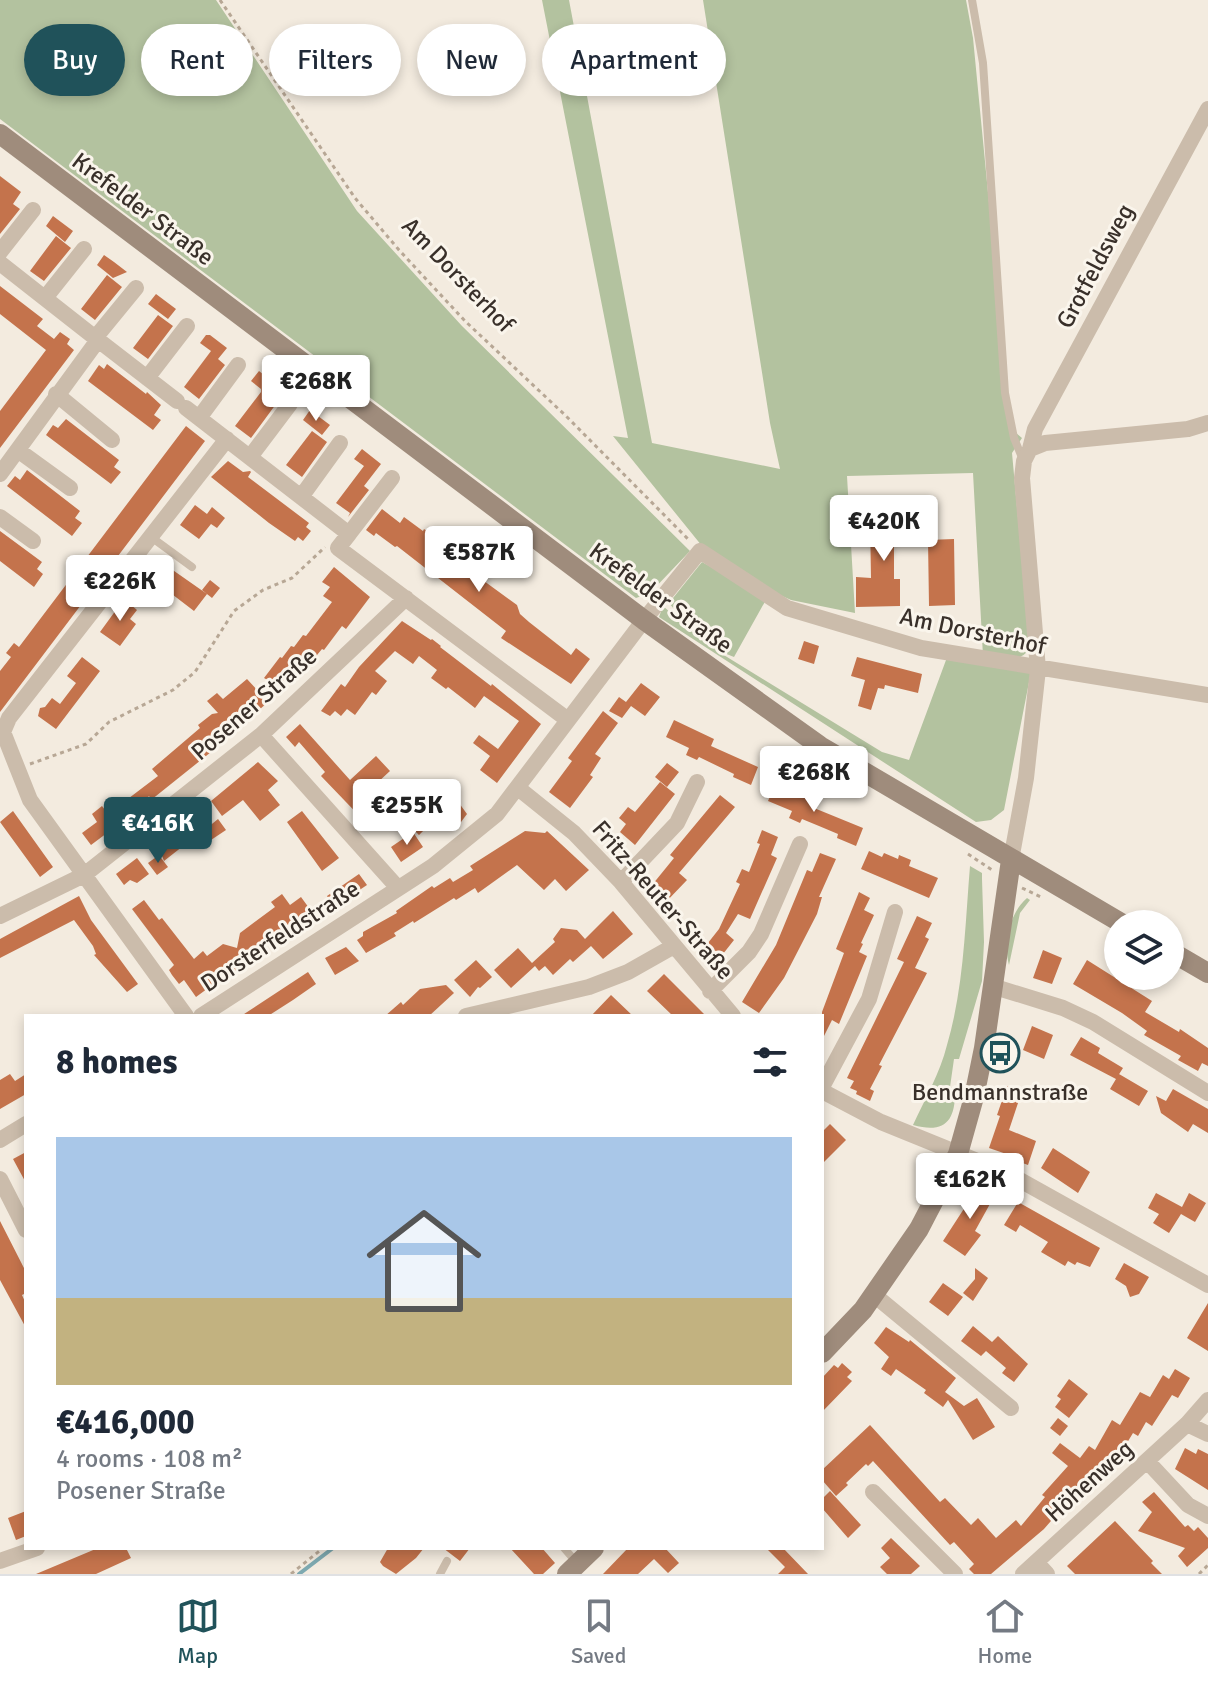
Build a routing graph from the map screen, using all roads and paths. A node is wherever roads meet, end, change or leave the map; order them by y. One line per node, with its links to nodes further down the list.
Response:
1 (220, 0): 33 (path, Am Dorsterhof)
2 (972, 0): 23 (lane)
3 (1208, 109): 23 (street, Grotfeldsweg)
4 (0, 134): 36 (main road, Krefelder Straße)
5 (33, 210): 7 (street)
6 (84, 249): 10 (street)
7 (0, 252)
8 (0, 263): 10 (street)
9 (136, 288): 12 (street)
10 (45, 298): 12 (street)
11 (187, 326): 14 (street)
12 (97, 339): 14 (street); 15 (street)
13 (238, 365): 17 (street)
14 (147, 378): 17 (street)
15 (56, 394): 20 (street); 22 (street)
16 (290, 404): 24 (street)
17 (187, 409): 19 (street)
18 (1208, 423): 23 (street)
19 (227, 439): 24 (street); 31 (street)
20 (112, 440)
21 (340, 443): 28 (street)
22 (19, 451): 25 (street); 27 (street)
23 (1027, 455): 37 (street)
24 (250, 457): 28 (street)
25 (0, 474)
26 (392, 478): 30 (street)
27 (70, 488)
28 (301, 497): 30 (street)
29 (0, 517): 32 (street)
30 (349, 534): 35 (street); 41 (path)
31 (151, 536): 34 (lane); 41 (street)
32 (33, 541)
33 (700, 551): 36 (street); 37 (street, Am Dorsterhof)
34 (192, 567)
35 (406, 598): 39 (street); 40 (street, Posener Straße)
36 (644, 620): 39 (street, Dorsterfeldstraße); 45 (main road, Krefelder Straße)
37 (1038, 669): 38 (street, Am Dorsterhof); 45 (street)
38 (1208, 695)
39 (568, 720): 43 (street, Dorsterfeldstraße)
40 (261, 735): 46 (street, Posener Straße); 48 (street)
41 (17, 767): 46 (street)
42 (697, 782): 47 (street)
43 (518, 788): 47 (street, Fritz-Reuter-Straße); 48 (street, Dorsterfeldstraße)
44 (800, 844): 56 (street)
45 (1011, 860): 51 (main road, Krefelder Straße); 55 (main road)
46 (84, 875): 49 (street, Posener Straße); 57 (street)
47 (621, 882): 52 (street, Fritz-Reuter-Straße)
48 (398, 888): 58 (street, Dorsterfeldstraße)
49 (2, 910)
50 (895, 912): 61 (street)
51 (1104, 913)
52 (674, 946): 56 (street, Fritz-Reuter-Straße); 59 (street)
53 (1184, 959): 54 (main road)
54 (1208, 973)
55 (995, 987): 63 (street); 66 (main road)
56 (710, 991): 60 (street, Fritz-Reuter-Straße)
57 (185, 1014)
58 (204, 1014)
59 (474, 1014)
60 (731, 1014)
61 (824, 1085)
62 (824, 1090): 66 (street)
63 (1208, 1093)
64 (24, 1125): 65 (street)
65 (0, 1140)
66 (958, 1154): 69 (street); 70 (main road)
67 (0, 1179): 68 (street)
68 (24, 1226)
69 (1208, 1285)
70 (873, 1294): 71 (main road); 73 (street)
71 (824, 1351)
72 (1208, 1400): 74 (street, Höhenweg)
73 (1011, 1408)
74 (1187, 1424): 75 (street); 76 (street, Höhenweg)
75 (1208, 1434)
76 (1147, 1461): 78 (street); 86 (street, Höhenweg)
77 (873, 1492): 90 (street)
78 (1208, 1516)
79 (31, 1550): 83 (street)
80 (321, 1550): 88 (path)
81 (565, 1550): 87 (lane)
82 (592, 1550): 87 (main road)
83 (0, 1561)
84 (447, 1561): 89 (lane)
85 (1208, 1565): 92 (path)
86 (1041, 1568): 91 (street, Höhenweg)
87 (572, 1569)
88 (291, 1574)
89 (440, 1574)
90 (955, 1574)
91 (1023, 1574)
92 (1199, 1574)

